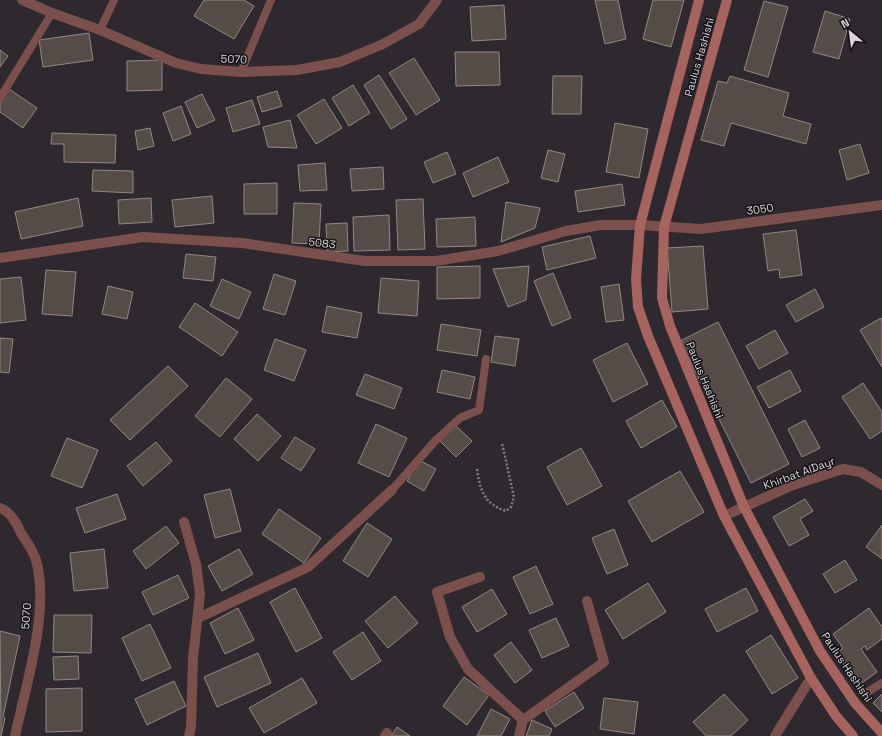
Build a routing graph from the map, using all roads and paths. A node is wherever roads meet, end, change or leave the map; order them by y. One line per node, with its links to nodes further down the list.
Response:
1 (22, 0): 7 (street, 5070)
2 (114, 0): 8 (lane)
3 (271, 0): 9 (lane)
4 (437, 0): 9 (street, 5070)
5 (698, 0): 12 (street, Paulus Hashishi)
6 (727, 0): 13 (street, Paulus Hashishi)
7 (52, 13): 8 (street, 5070); 10 (lane)
8 (100, 30): 9 (street, 5070)
9 (241, 72)
10 (0, 98)
11 (882, 205): 13 (street, 3050)
12 (640, 225): 13 (street, 3050); 14 (street, 5083); 22 (street, Paulus Hashishi)
13 (664, 227): 20 (street, Paulus Hashishi)
14 (0, 258)
15 (486, 359): 19 (lane)
16 (502, 443): 17 (path)
17 (476, 469)
18 (882, 485): 20 (street, Khirbat AlDayr)
19 (392, 490): 26 (street)
20 (744, 507): 22 (street, Khirbat AlDayr); 31 (street, Paulus Hashishi)
21 (0, 508): 32 (street, 5070)
22 (724, 516): 27 (street, Paulus Hashishi)
23 (184, 522): 26 (street)
24 (480, 577): 30 (street)
25 (587, 601): 30 (street)
26 (198, 618): 33 (street)
27 (811, 678): 35 (street); 36 (street, Paulus Hashishi)
28 (882, 683): 29 (lane)
29 (866, 693)
30 (523, 720): 34 (street)
31 (882, 733)
32 (15, 736)
33 (189, 736)
34 (519, 736)
35 (775, 736)
36 (853, 736)

